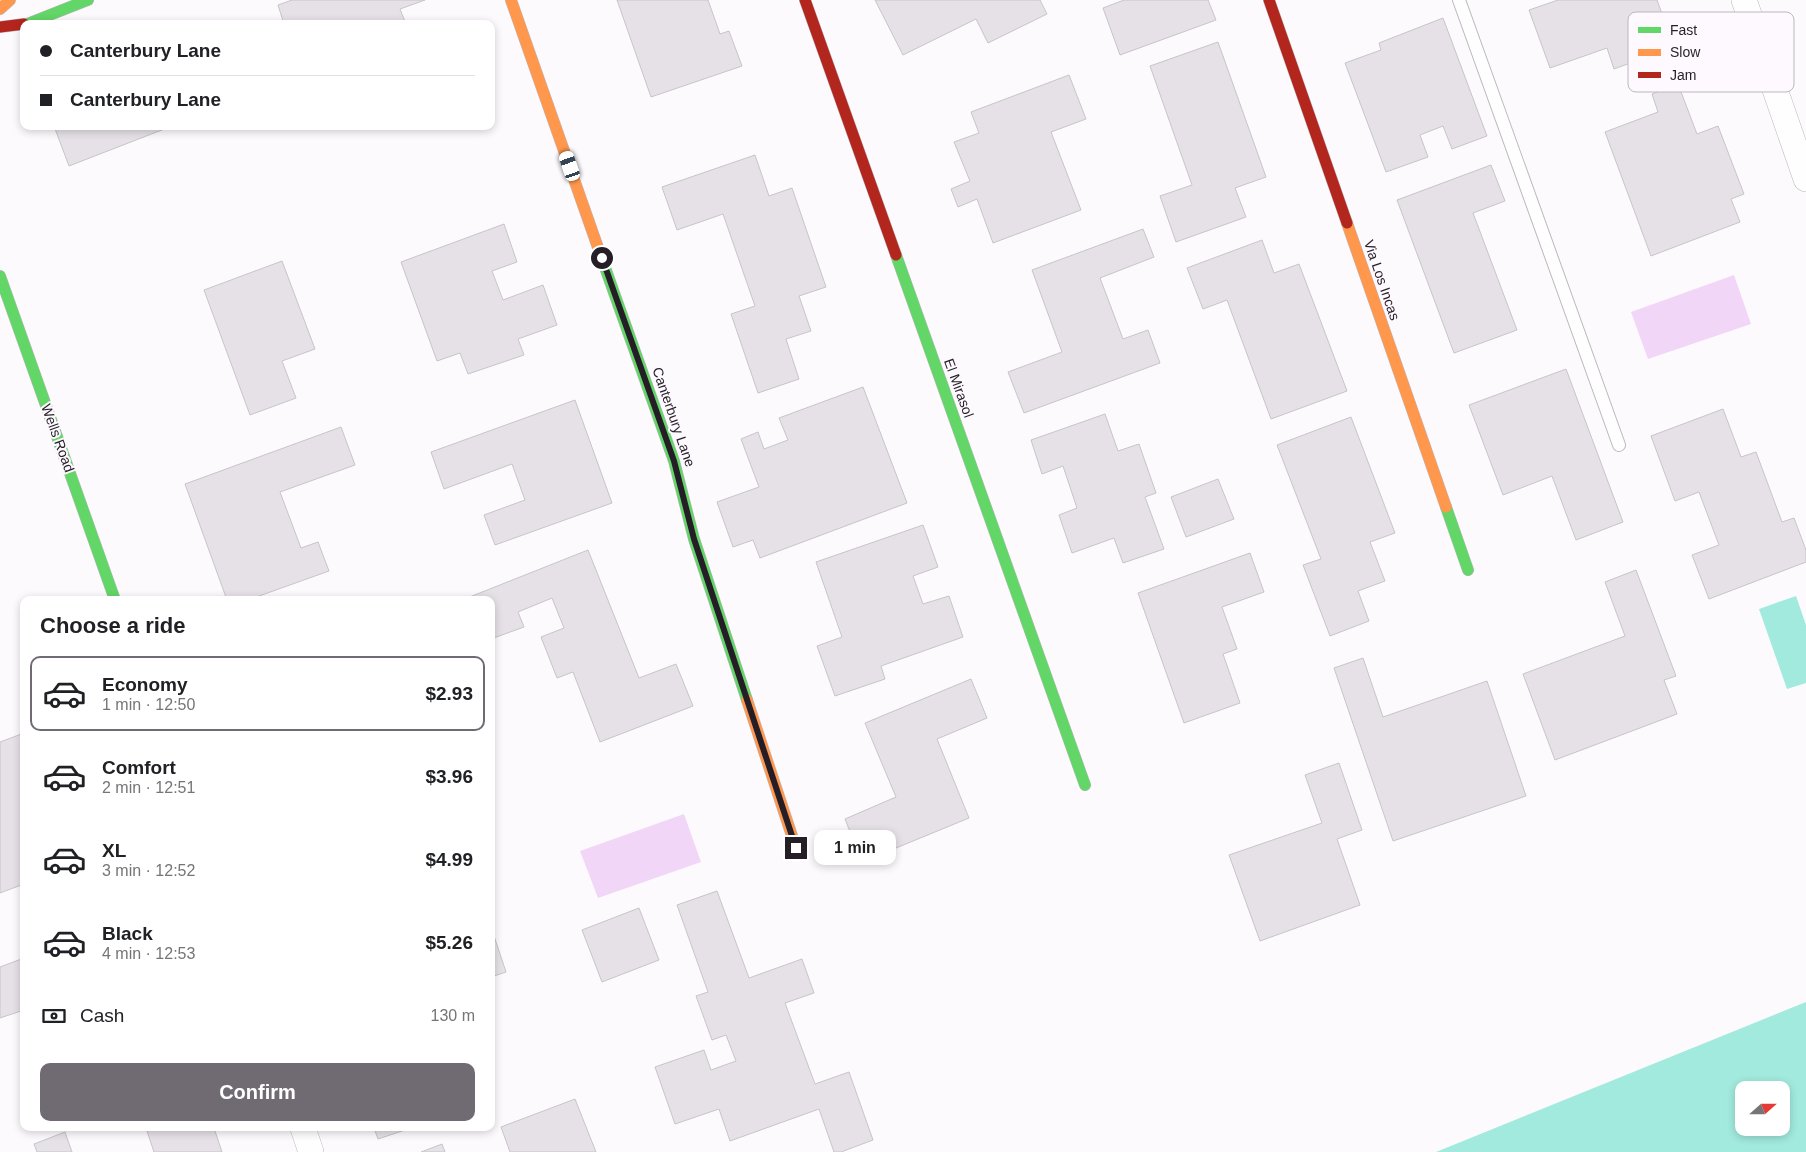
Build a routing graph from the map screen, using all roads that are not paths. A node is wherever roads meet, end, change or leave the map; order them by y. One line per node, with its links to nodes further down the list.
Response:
1 (10, 0): 8 (street)
2 (88, 0): 10 (street)
3 (512, 0): 20 (street, Canterbury Lane)
4 (805, 0): 19 (street, El Mirasol)
5 (1268, 0): 17 (street, Via Los Incas)
6 (1459, 0): 16 (lane)
7 (1744, 0): 9 (street)
8 (0, 9)
9 (1748, 12)
10 (36, 20)
11 (20, 25): 12 (street)
12 (0, 27)
13 (1776, 92): 14 (street)
14 (1806, 179)
15 (0, 276): 18 (street, Wells Road)
16 (1619, 445)
17 (1468, 570)
18 (114, 596)
19 (1085, 785)
20 (796, 848)
21 (303, 1131): 22 (street)
22 (311, 1152)

